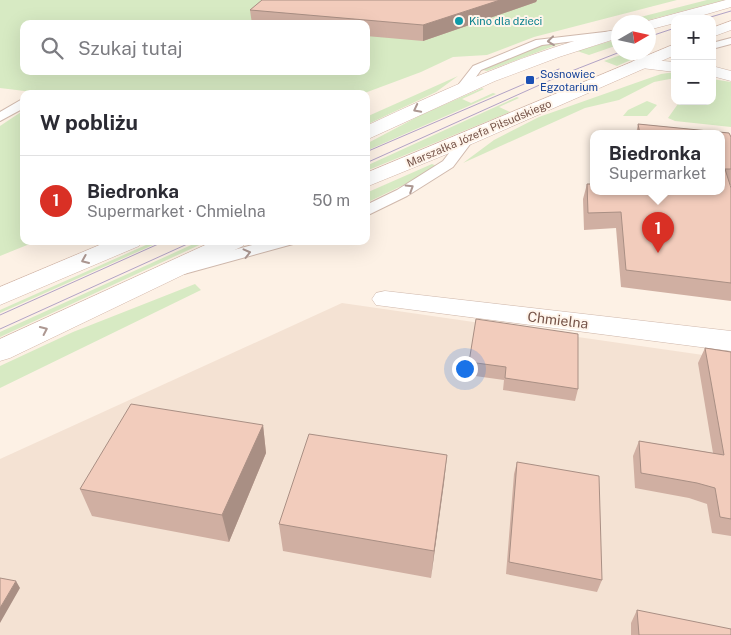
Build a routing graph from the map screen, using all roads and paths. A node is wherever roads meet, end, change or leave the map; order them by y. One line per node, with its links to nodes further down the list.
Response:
1 (731, 3): 2 (main road)
2 (656, 24)
3 (731, 25): 4 (main road)
4 (716, 31)
5 (611, 36): 16 (main road, one-way to 16)
6 (731, 41): 7 (lane)
7 (716, 45)
8 (671, 51): 10 (main road, Marszałka Józefa Piłsudskiego)
9 (671, 56): 10 (lane)
10 (639, 64): 11 (main road); 17 (main road, Marszałka Józefa Piłsudskiego)
11 (671, 67)
12 (716, 72): 13 (main road)
13 (731, 76)
14 (20, 104): 15 (lane)
15 (0, 117)
16 (370, 132)
17 (467, 139): 18 (main road, Marszałka Józefa Piłsudskiego); 19 (lane, one-way to 17)
18 (370, 179)
19 (370, 209)
20 (121, 245): 24 (main road, one-way to 24)
21 (226, 245): 23 (main road)
22 (272, 245): 23 (lane, one-way to 22)
23 (165, 274): 27 (main road, one-way to 23)
24 (0, 297)
25 (386, 299): 26 (main road, Chmielna)
26 (731, 341)
27 (0, 351)

